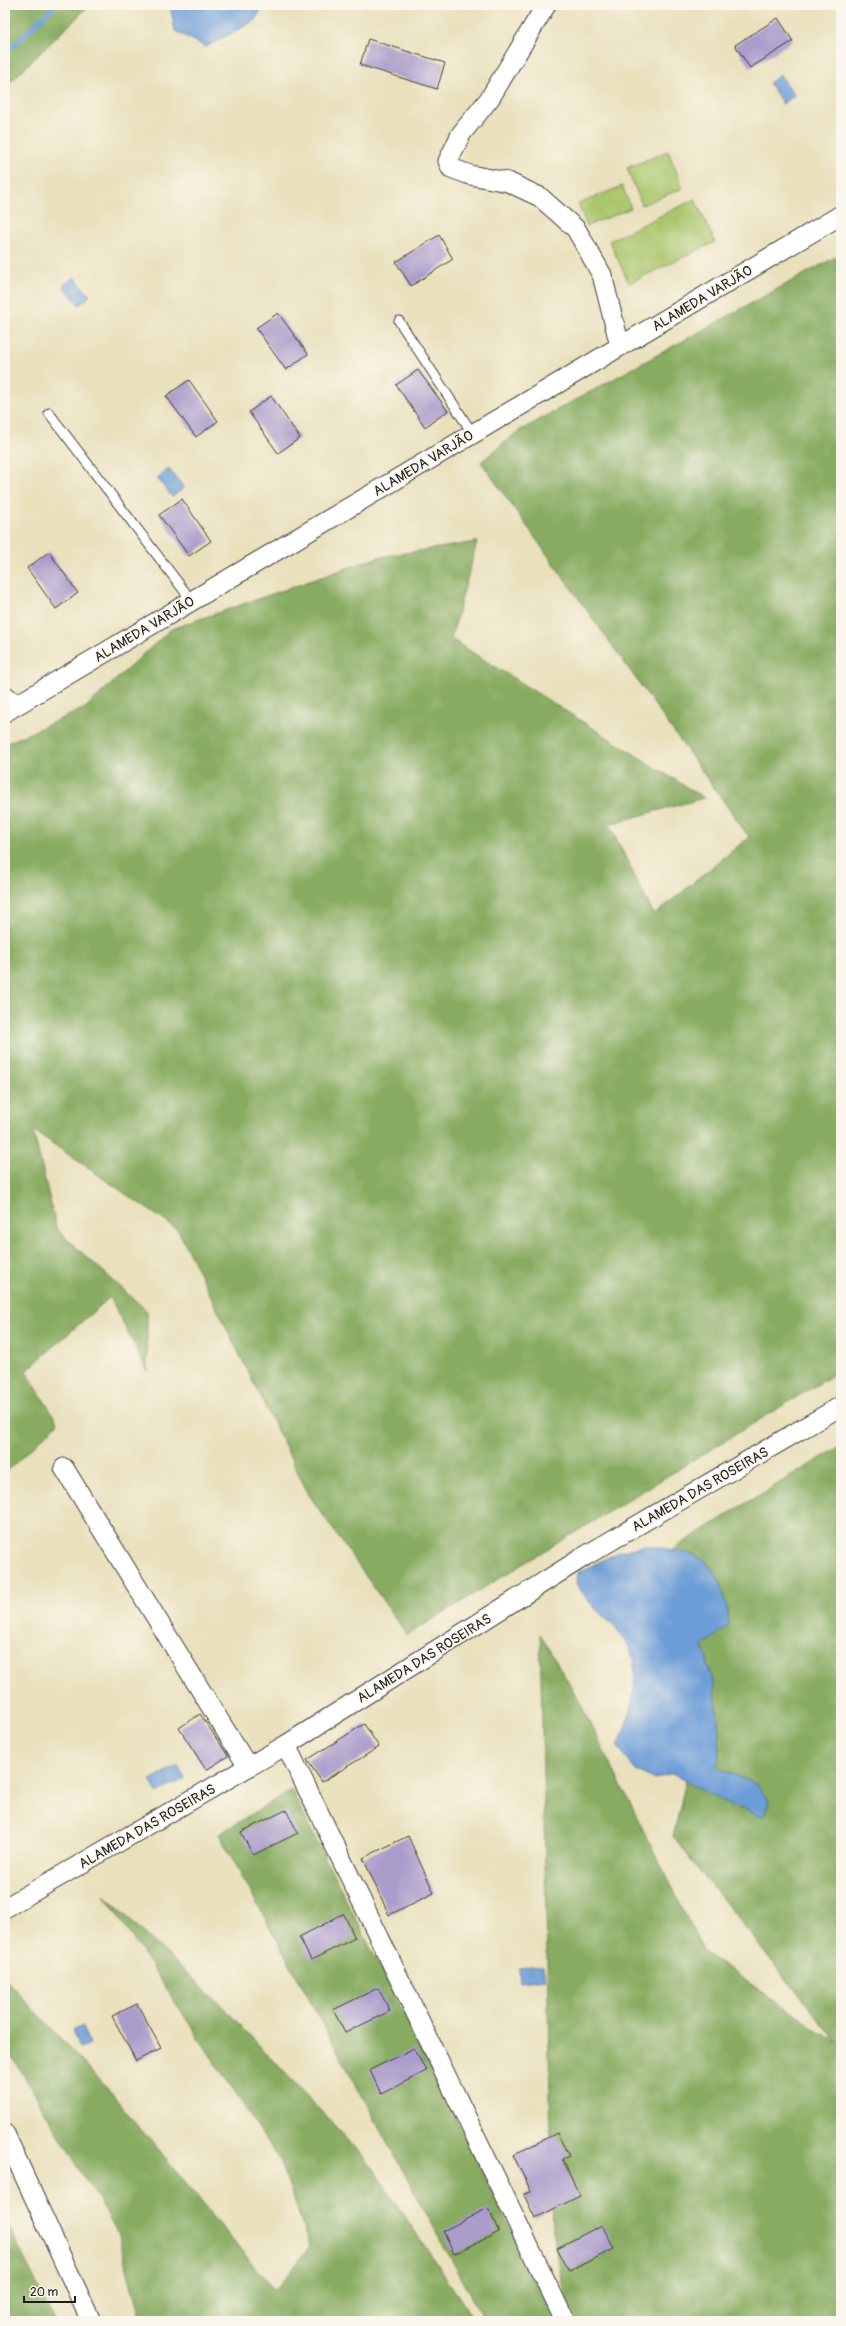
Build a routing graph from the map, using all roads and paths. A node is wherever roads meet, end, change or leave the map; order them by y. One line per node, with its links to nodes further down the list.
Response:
1 (546, 5): 4 (street)
2 (841, 215): 4 (street, ALAMEDA VARJÃO)
3 (399, 321): 6 (lane)
4 (620, 346): 6 (street, ALAMEDA VARJÃO)
5 (49, 413): 7 (lane)
6 (472, 434): 7 (street, ALAMEDA VARJÃO)
7 (192, 601): 9 (street, ALAMEDA VARJÃO)
8 (5, 689): 9 (lane)
9 (13, 707)
10 (841, 1406): 12 (street, ALAMEDA DAS ROSEIRAS)
11 (64, 1468): 13 (street)
12 (286, 1745): 13 (street, ALAMEDA DAS ROSEIRAS); 17 (street)
13 (248, 1767): 14 (street, ALAMEDA DAS ROSEIRAS)
14 (5, 1908)
15 (5, 2134): 16 (street)
16 (91, 2321)
17 (565, 2321)

